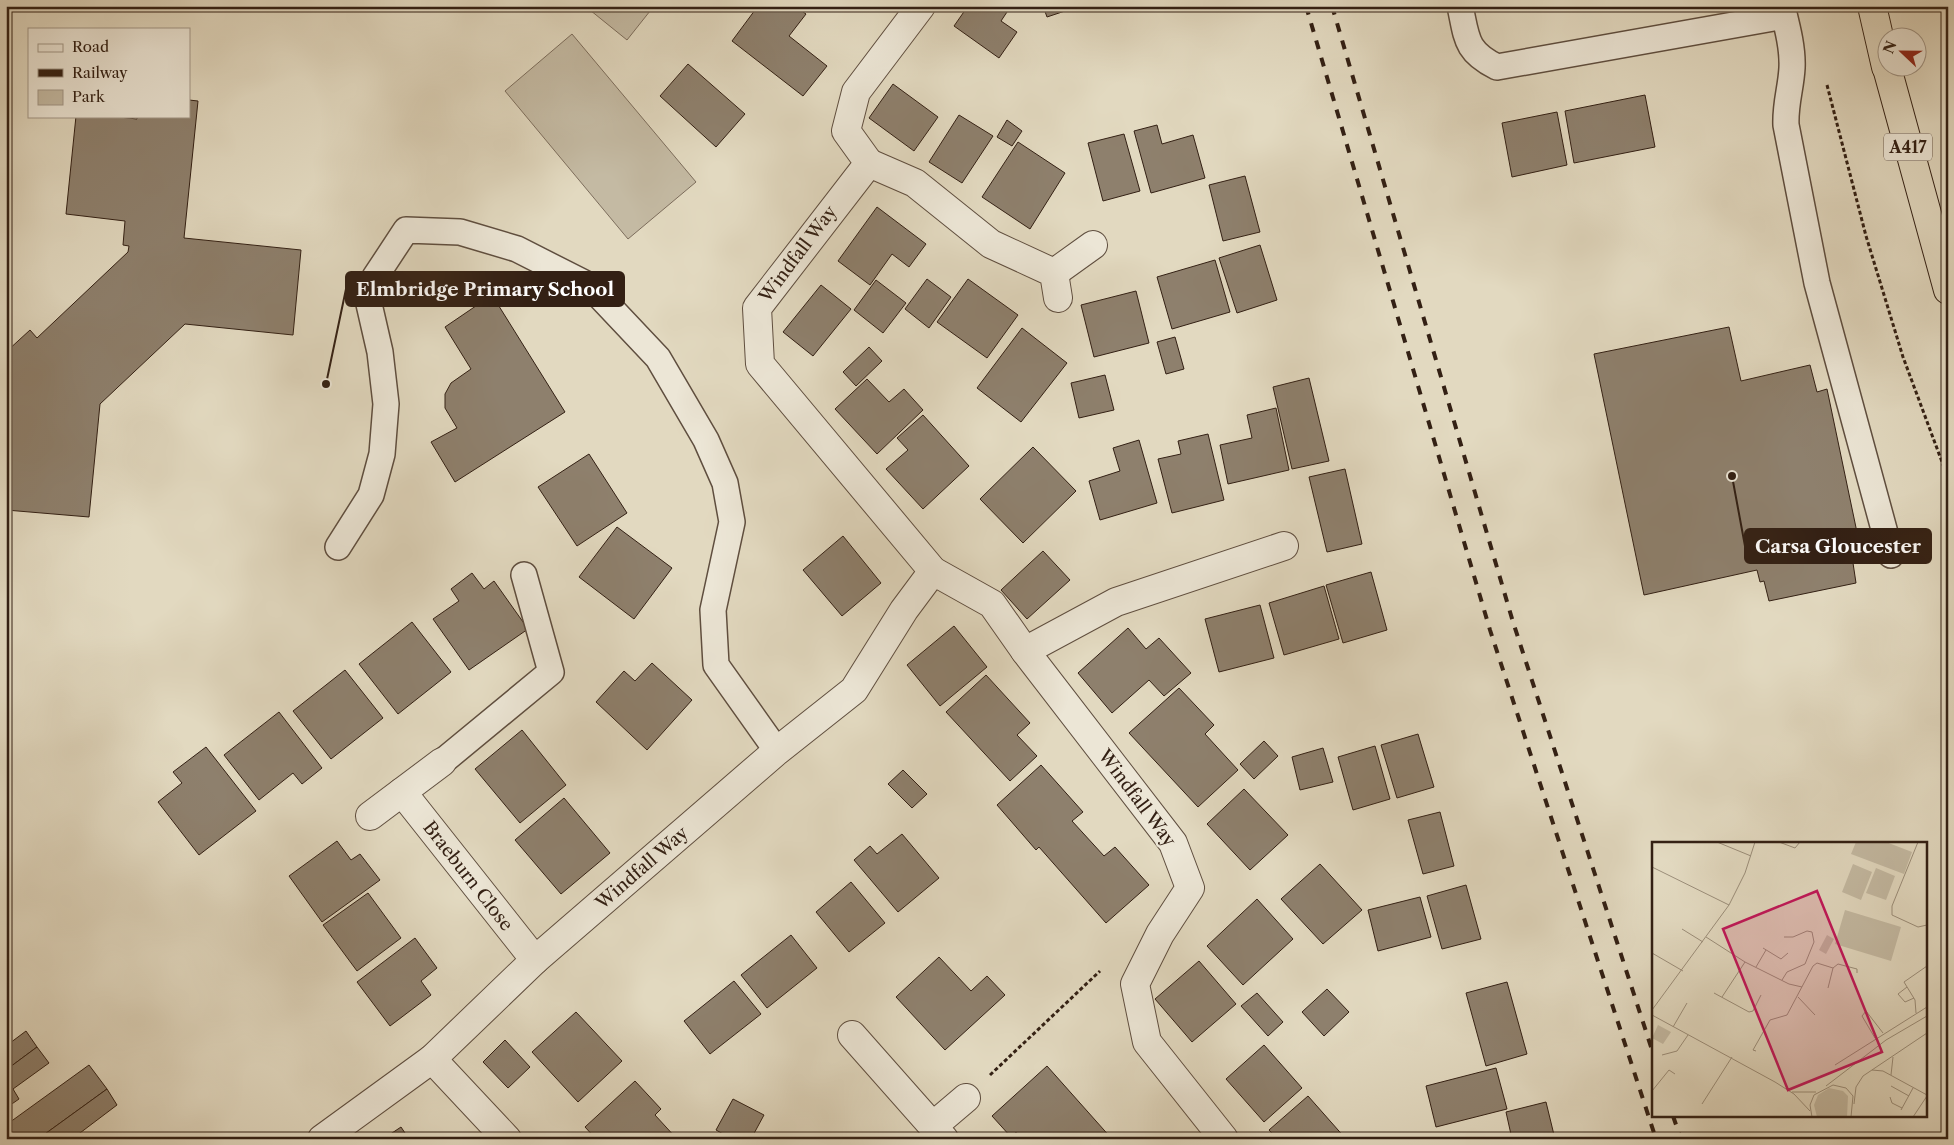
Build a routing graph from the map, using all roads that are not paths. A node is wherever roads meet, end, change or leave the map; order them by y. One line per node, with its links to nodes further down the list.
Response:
1 (921, 6): 7 (street)
2 (1460, 6): 4 (lane)
3 (1872, 6): 5 (highway, A417)
4 (1783, 11): 12 (lane)
5 (1877, 28)
6 (1890, 78): 9 (highway, A417)
7 (869, 163): 8 (street); 13 (street, Windfall Way)
8 (1093, 245)
9 (1948, 290)
10 (1284, 546): 15 (street)
11 (338, 547): 16 (lane)
12 (1890, 555)
13 (933, 571): 15 (street, Windfall Way); 16 (street, Windfall Way)
14 (524, 575): 17 (lane)
15 (1025, 651): 27 (street, Windfall Way)
16 (778, 751): 20 (street, Windfall Way)
17 (442, 762): 18 (street)
18 (402, 792): 19 (street); 20 (street, Braeburn Close)
19 (370, 816)
20 (535, 960): 22 (street, Windfall Way)
21 (852, 1035): 24 (street)
22 (432, 1059): 25 (street, Windfall Way); 26 (street)
23 (966, 1098): 24 (street)
24 (939, 1133)
25 (322, 1139)
26 (506, 1139)
27 (1224, 1139)

